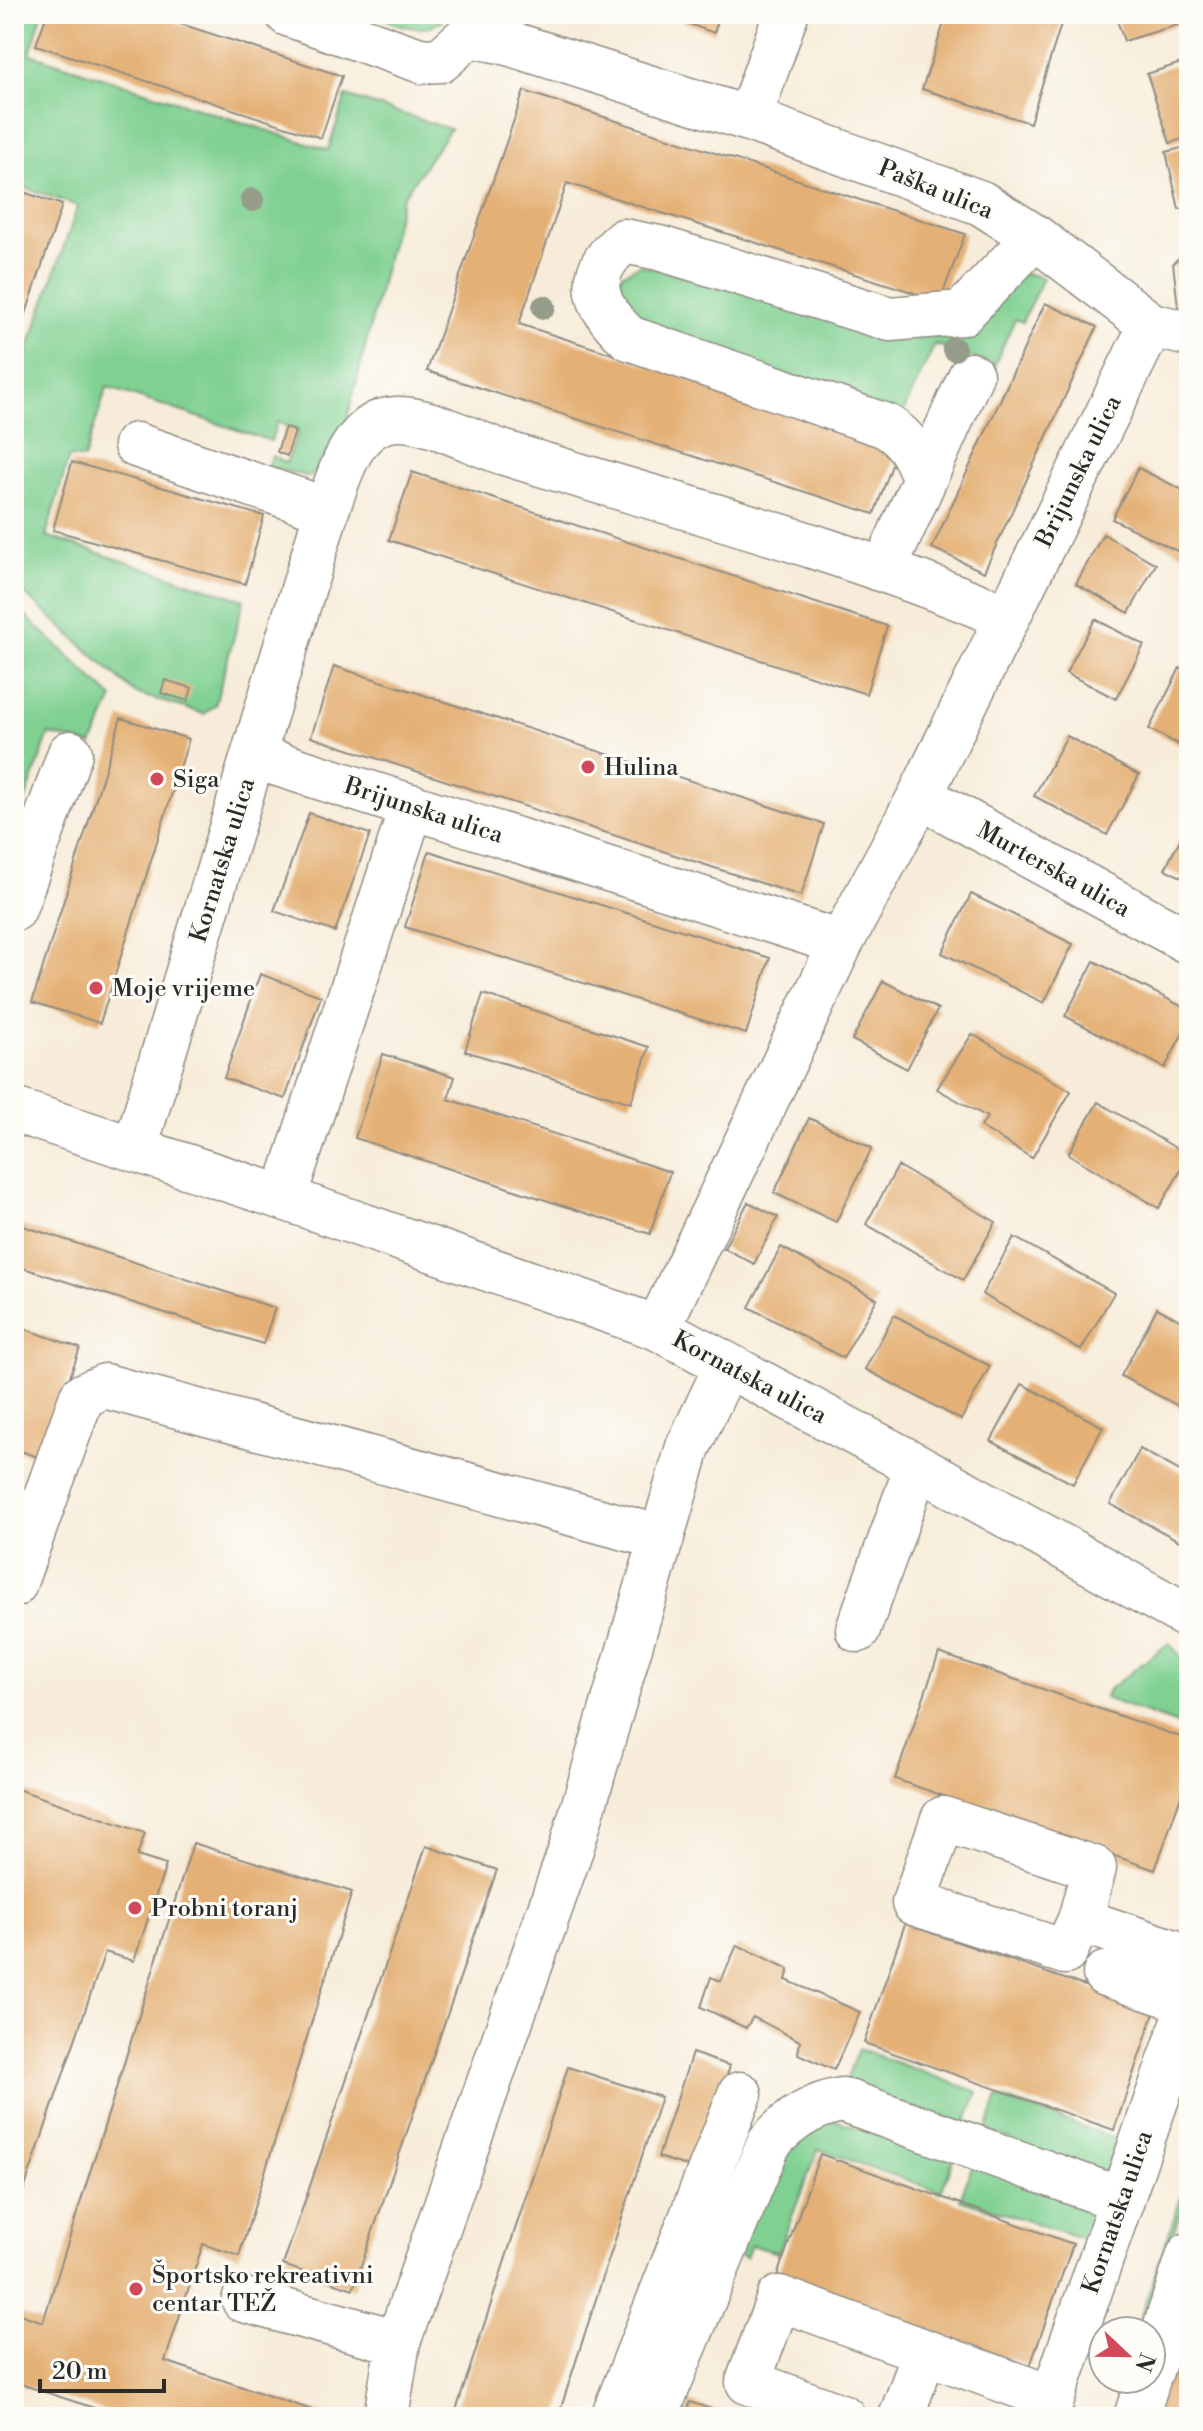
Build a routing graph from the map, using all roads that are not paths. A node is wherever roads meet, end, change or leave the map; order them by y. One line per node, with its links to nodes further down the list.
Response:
1 (288, 14): 3 (street, Paška ulica)
2 (786, 14): 4 (street)
3 (472, 24): 4 (street, Paška ulica)
4 (749, 119): 5 (street, Paška ulica)
5 (1035, 237): 6 (street, Paška ulica); 9 (street)
6 (1170, 330): 12 (street, Brijunska ulica)
7 (971, 375): 9 (street)
8 (136, 445): 10 (street)
9 (924, 477): 11 (street)
10 (327, 510): 11 (street); 14 (street)
11 (884, 570): 12 (street)
12 (1006, 617): 15 (street, Brijunska ulica)
13 (70, 753): 17 (street)
14 (253, 756): 16 (street, Brijunska ulica); 21 (street, Kornatska ulica)
15 (920, 796): 18 (street, Murterska ulica); 19 (street, Brijunska ulica)
16 (412, 806): 19 (street, Brijunska ulica); 22 (street)
17 (17, 894)
18 (1189, 942)
19 (841, 943): 23 (street, Brijunska ulica)
20 (14, 1110): 21 (street, Kornatska ulica)
21 (135, 1148): 22 (street, Kornatska ulica)
22 (284, 1198): 23 (street, Kornatska ulica)
23 (658, 1328): 24 (street, Kornatska ulica)
24 (727, 1365): 25 (street, Kornatska ulica); 26 (street)
25 (917, 1466): 28 (street, Kornatska ulica); 29 (street)
26 (662, 1538): 27 (street); 39 (street)
27 (14, 1585)
28 (1189, 1617)
29 (858, 1630)
30 (1080, 1920): 31 (street)
31 (1189, 1957)
32 (1105, 1974): 33 (street)
33 (1189, 2004): 35 (street, Kornatska ulica)
34 (740, 2094): 44 (street)
35 (1122, 2200): 42 (street, Kornatska ulica); 45 (street)
36 (1189, 2255): 38 (street)
37 (244, 2300): 39 (street)
38 (1167, 2322)
39 (398, 2342): 43 (street)
40 (925, 2352): 42 (street); 46 (street); 47 (street)
41 (1143, 2395): 48 (street)
42 (1049, 2408)
43 (386, 2417)
44 (613, 2417)
45 (655, 2417)
46 (843, 2417)
47 (901, 2417)
48 (1136, 2417)

